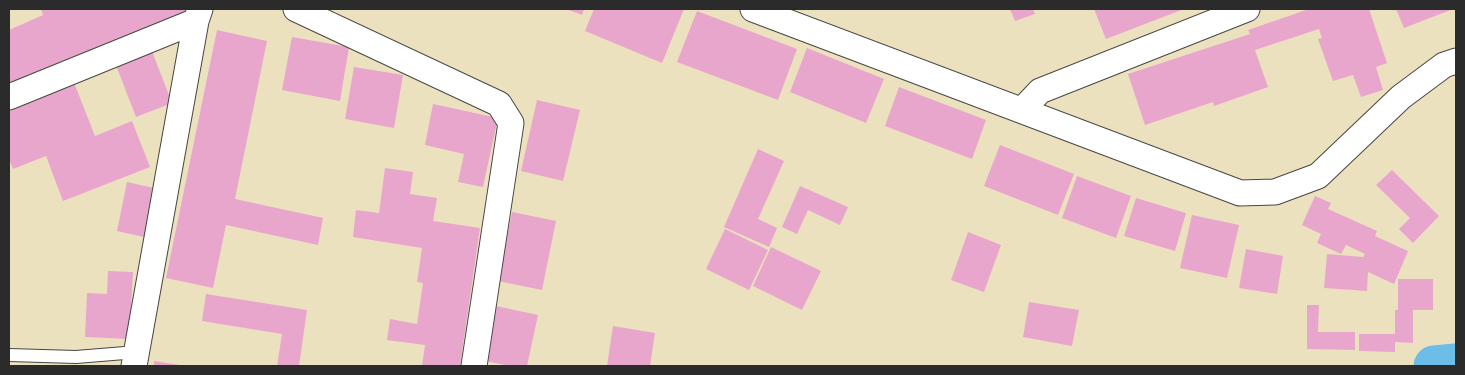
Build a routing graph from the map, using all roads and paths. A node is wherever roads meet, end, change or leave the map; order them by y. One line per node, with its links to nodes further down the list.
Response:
1 (296, 9): 10 (street)
2 (754, 9): 7 (street)
3 (1247, 9): 7 (street)
4 (198, 15): 6 (street); 9 (street)
5 (1456, 60): 7 (street)
6 (9, 97)
7 (1022, 110)
8 (9, 355): 9 (lane)
9 (135, 359)
10 (474, 366)

